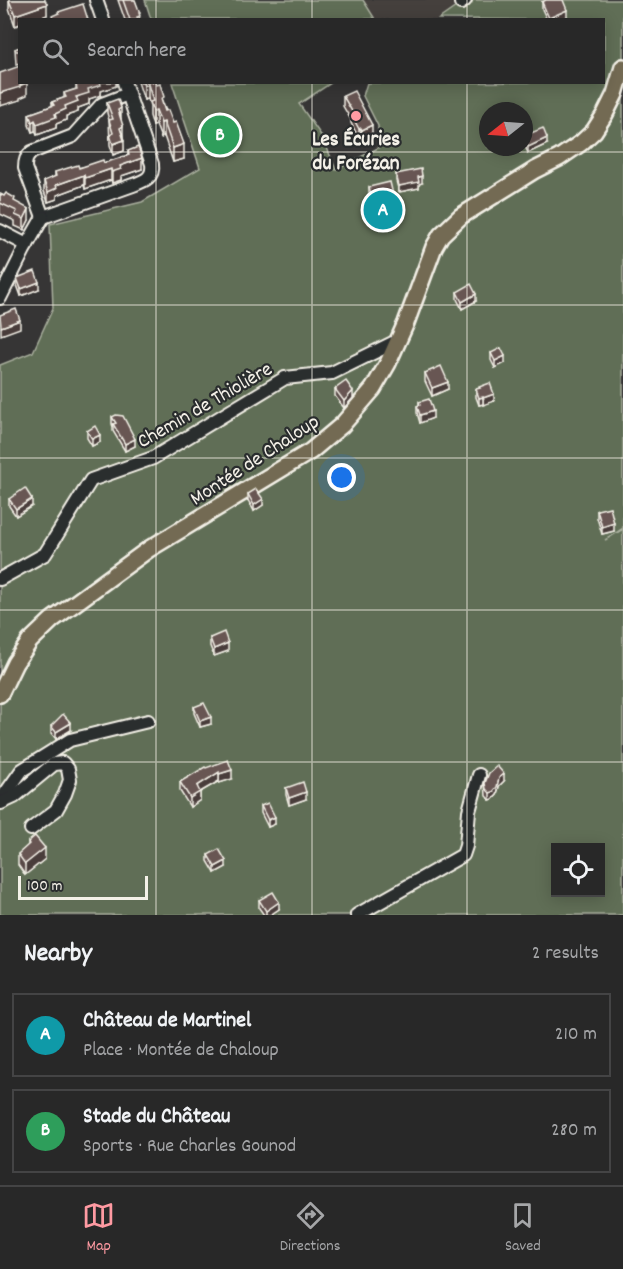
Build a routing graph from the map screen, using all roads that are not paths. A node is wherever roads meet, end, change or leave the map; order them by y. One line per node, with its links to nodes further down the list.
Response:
1 (96, 0): 2 (street)
2 (102, 18)
3 (623, 67): 10 (main road, Montée de Chaloup)
4 (126, 88): 5 (street); 5 (street)
5 (43, 217): 7 (street)
6 (0, 231): 7 (street)
7 (27, 245): 8 (street)
8 (5, 280): 9 (street)
9 (0, 298)
10 (399, 340): 11 (street, Chemin de Thiolière); 12 (main road, Montée de Chaloup)
11 (0, 579)
12 (0, 694)
13 (148, 721): 15 (street)
14 (479, 775): 17 (street)
15 (0, 802): 16 (street)
16 (31, 829)
17 (357, 915)

